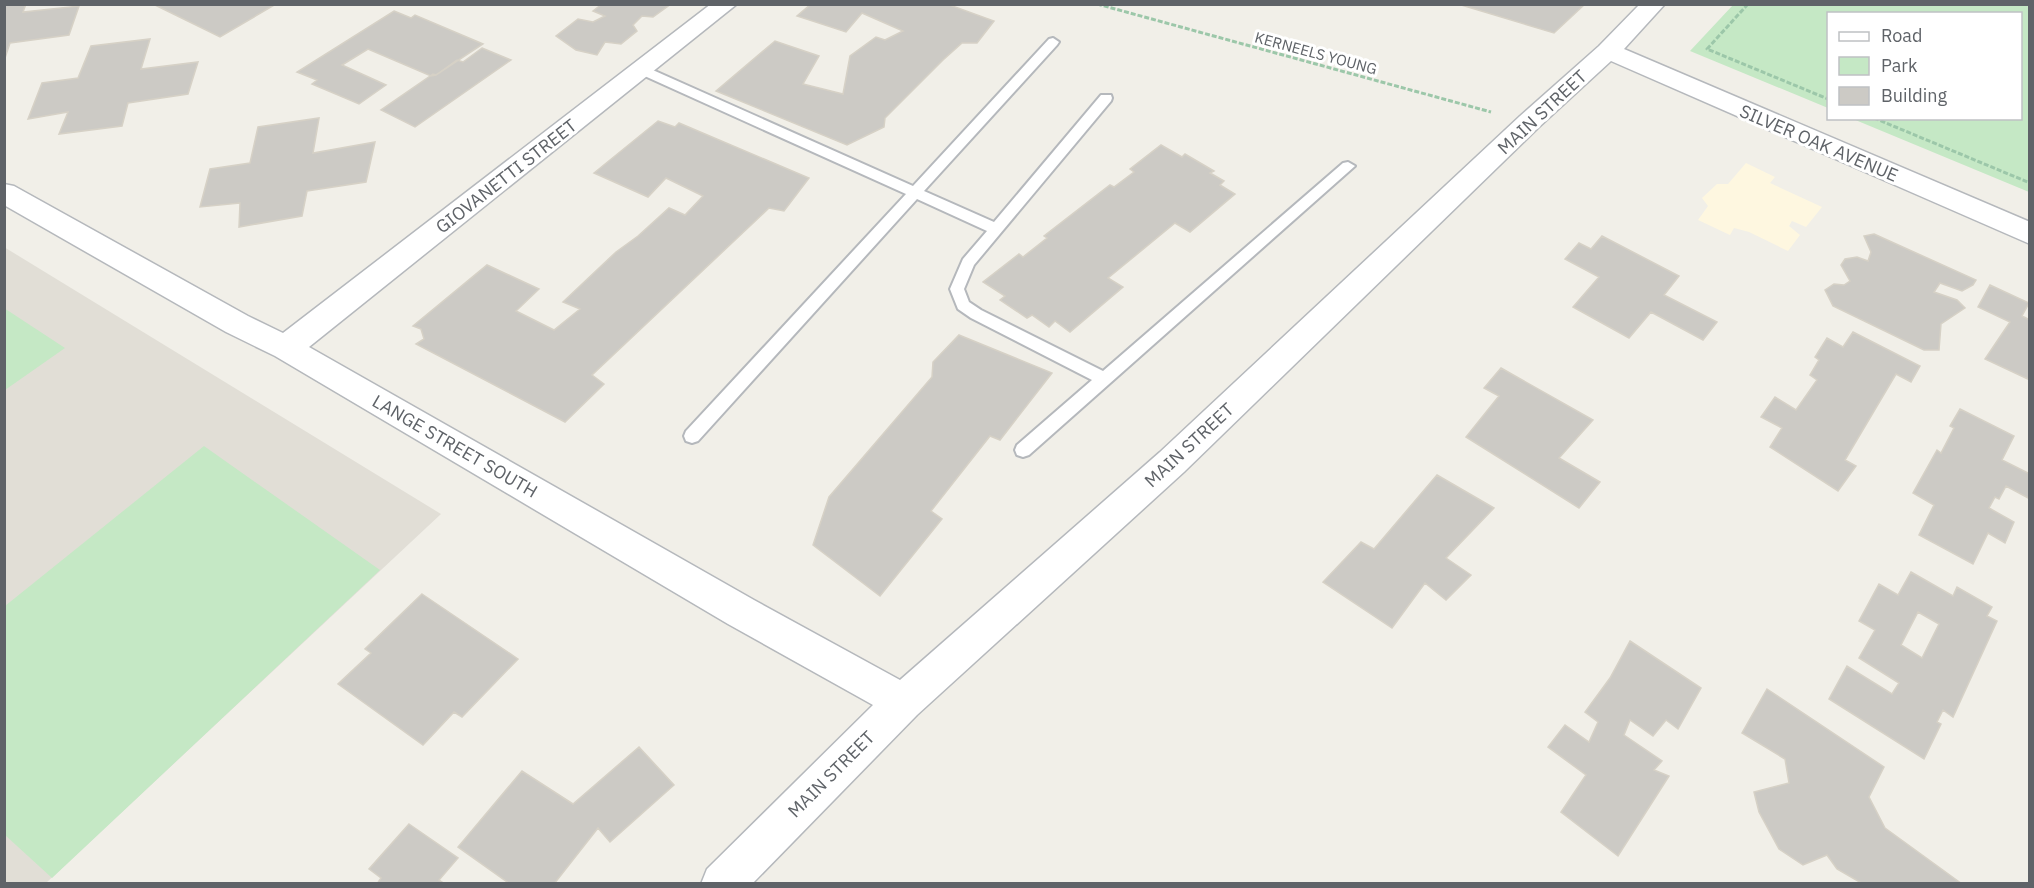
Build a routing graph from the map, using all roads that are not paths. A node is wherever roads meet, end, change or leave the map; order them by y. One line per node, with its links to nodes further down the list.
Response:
1 (726, 4): 5 (street, GIOVANETTI STREET)
2 (1654, 4): 4 (street, MAIN STREET)
3 (1053, 42): 9 (lane)
4 (1608, 51): 11 (street, SILVER OAK AVENUE); 16 (street, MAIN STREET)
5 (642, 70): 9 (lane); 12 (street, GIOVANETTI STREET)
6 (1106, 98): 10 (lane)
7 (1348, 166): 13 (lane)
8 (4, 193): 12 (street, LANGE STREET SOUTH)
9 (914, 194): 10 (lane); 14 (lane)
10 (996, 229): 13 (lane)
11 (2030, 234)
12 (286, 348): 16 (street, LANGE STREET SOUTH)
13 (1104, 379): 15 (lane)
14 (692, 436)
15 (1023, 450)
16 (903, 702): 17 (street, MAIN STREET)
17 (722, 884)

